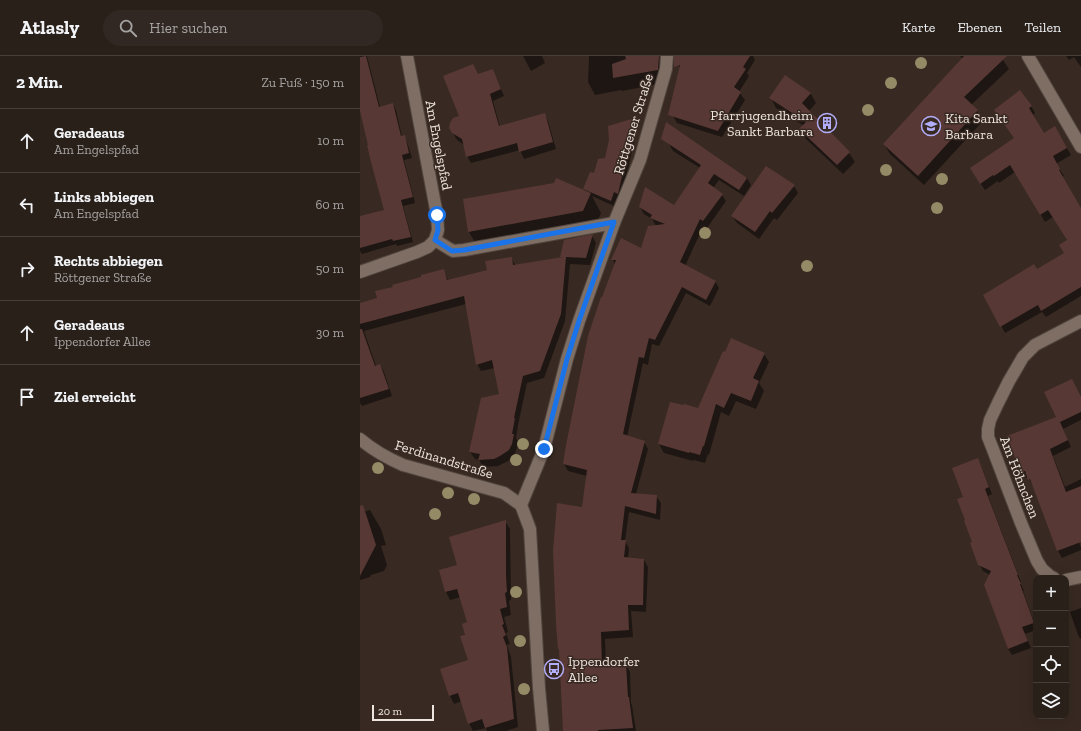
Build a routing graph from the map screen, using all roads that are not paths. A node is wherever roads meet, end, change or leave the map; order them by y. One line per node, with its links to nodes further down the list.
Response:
1 (407, 56): 6 (street, Am Engelspfad)
2 (668, 56): 5 (street, Röttgener Straße)
3 (1028, 56): 4 (street)
4 (1081, 148)
5 (614, 222): 6 (street); 10 (street, Röttgener Straße)
6 (435, 240): 7 (street)
7 (360, 272)
8 (1081, 321): 11 (street, Am Höhnchen)
9 (360, 439): 10 (street, Ferdinandstraße)
10 (521, 505): 14 (street)
11 (1049, 575)
12 (1081, 577): 13 (street)
13 (1069, 579)
14 (543, 731)

